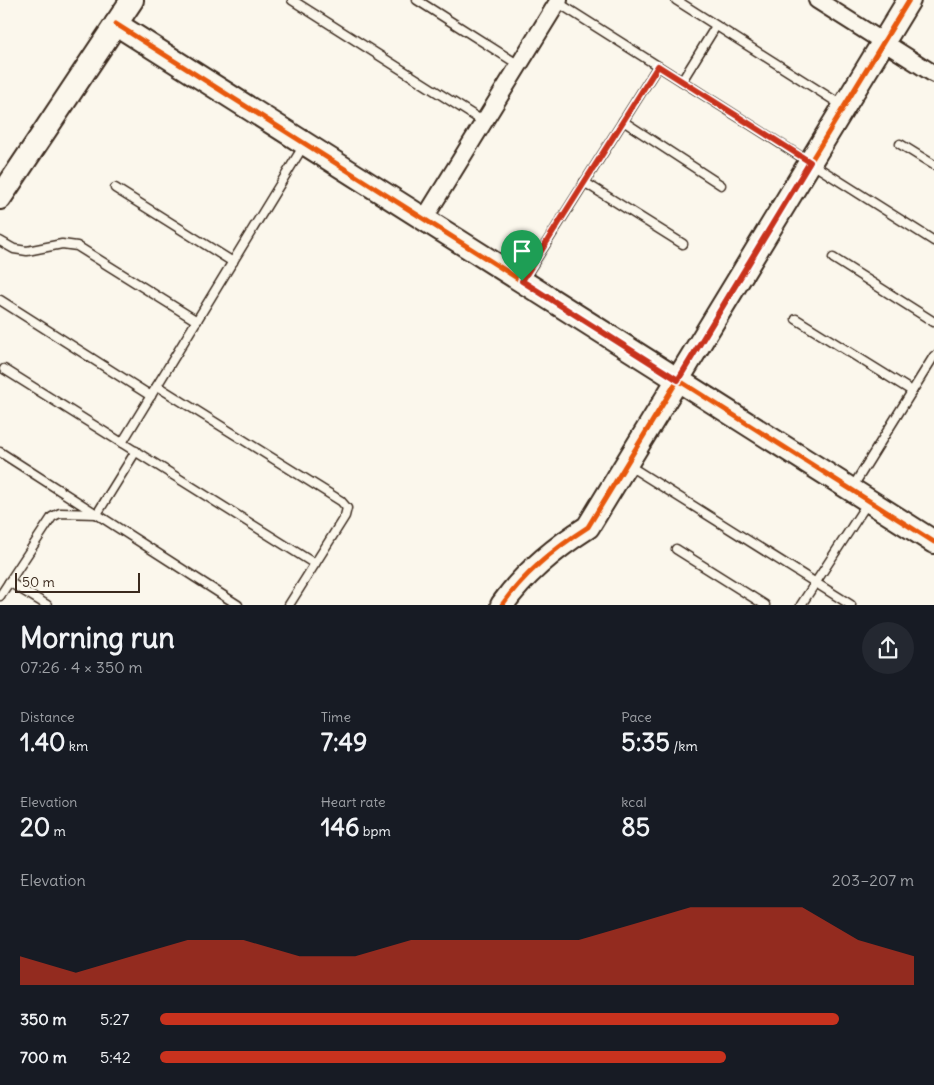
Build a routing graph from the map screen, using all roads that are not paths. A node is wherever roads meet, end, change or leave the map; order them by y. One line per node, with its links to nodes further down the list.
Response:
1 (132, 0): 8 (street)
2 (292, 0): 17 (lane)
3 (417, 0): 11 (lane)
4 (676, 0): 9 (lane)
5 (817, 0): 10 (street)
6 (910, 0): 10 (street)
7 (557, 1): 11 (street); 12 (lane)
8 (116, 24): 18 (street); 25 (street)
9 (716, 26): 14 (lane); 15 (lane)
10 (883, 42): 13 (street); 15 (street)
11 (519, 65): 17 (street)
12 (658, 66): 14 (lane); 16 (lane)
13 (934, 74)
14 (682, 81): 20 (lane)
15 (844, 106): 20 (street)
16 (623, 121): 22 (lane); 23 (lane)
17 (484, 122): 26 (street)
18 (306, 144): 26 (street); 31 (lane)
19 (900, 144): 21 (lane)
20 (810, 162): 28 (lane); 39 (street)
21 (934, 165)
22 (584, 182): 29 (lane); 32 (lane)
23 (721, 185)
24 (115, 188): 31 (lane)
25 (0, 198)
26 (424, 218): 32 (street)
27 (0, 241): 35 (lane)
28 (934, 241)
29 (683, 244)
30 (833, 258): 36 (lane)
31 (233, 262): 35 (lane)
32 (522, 281): 39 (street)
33 (0, 300): 42 (lane)
34 (796, 319): 41 (lane)
35 (197, 321): 40 (lane)
36 (934, 322)
37 (934, 356): 41 (lane)
38 (4, 369): 43 (lane)
39 (678, 380): 46 (street); 47 (street)
40 (157, 386): 42 (lane); 51 (lane)
41 (912, 391): 47 (lane)
42 (151, 396): 43 (lane)
43 (122, 443): 44 (lane)
44 (136, 451): 48 (lane); 51 (lane)
45 (0, 452): 48 (lane)
46 (627, 464): 53 (lane); 58 (street)
47 (861, 495): 49 (street); 53 (lane)
48 (97, 514): 52 (lane); 56 (lane)
49 (931, 534)
50 (676, 549): 59 (lane)
51 (315, 564): 57 (lane)
52 (9, 582): 54 (lane); 55 (lane)
53 (815, 582): 60 (lane); 61 (lane)
54 (0, 596)
55 (47, 605)
56 (238, 605)
57 (289, 605)
58 (502, 605)
59 (765, 605)
60 (800, 605)
61 (851, 605)

